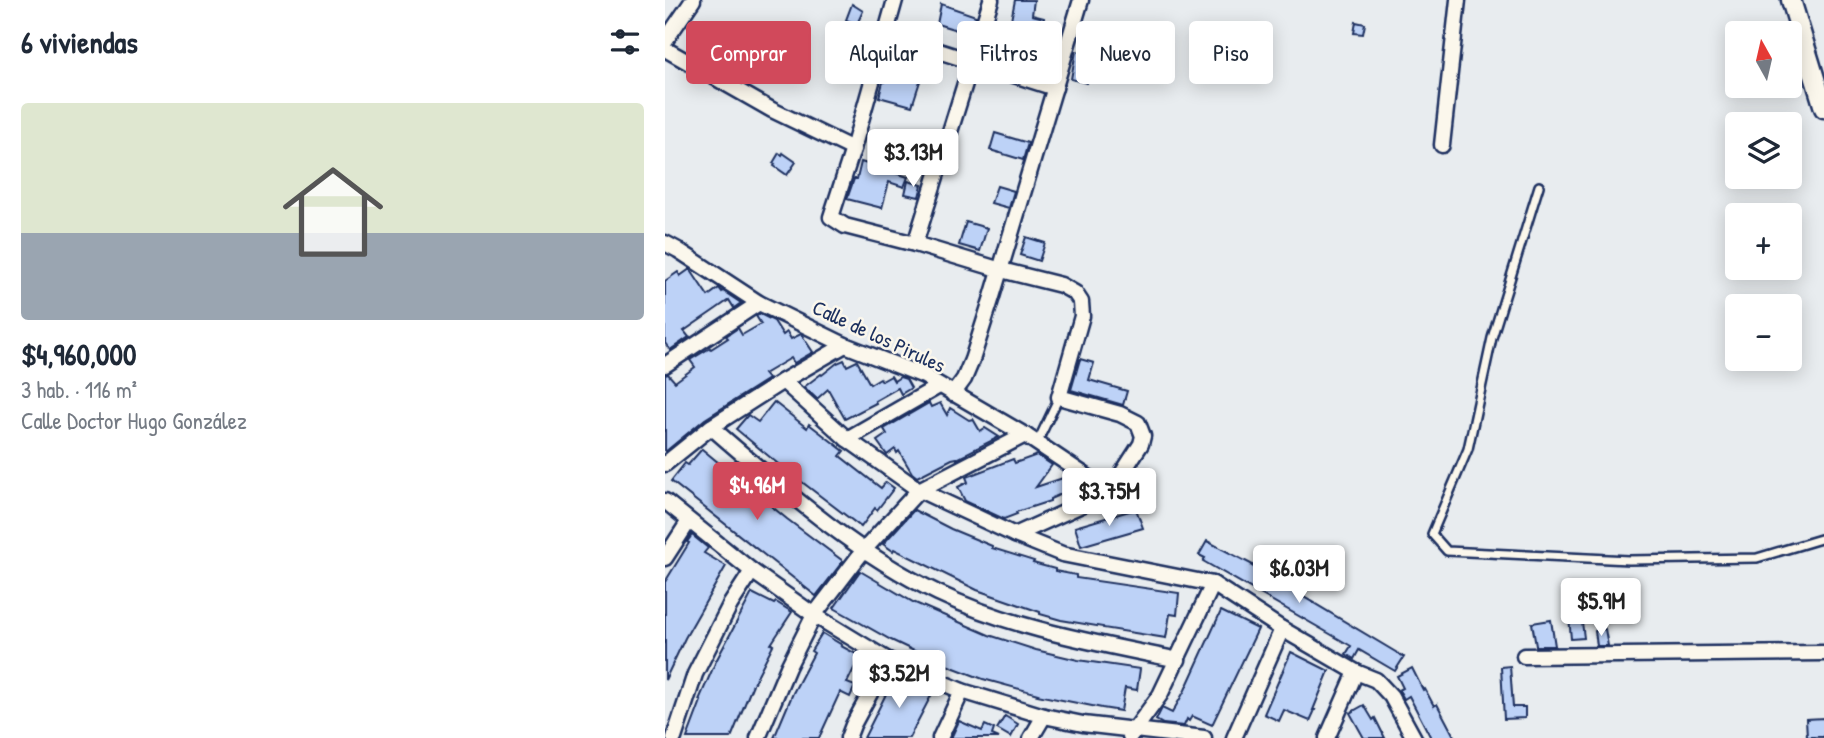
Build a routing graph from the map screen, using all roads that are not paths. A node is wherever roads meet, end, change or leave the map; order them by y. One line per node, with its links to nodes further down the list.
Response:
1 (693, 0): 9 (street)
2 (895, 0): 7 (street)
3 (991, 0): 8 (street)
4 (1081, 0): 14 (street)
5 (1458, 0): 16 (street)
6 (1791, 0): 15 (street)
7 (889, 21)
8 (985, 21)
9 (665, 41)
10 (665, 49): 17 (street)
11 (871, 84): 17 (street)
12 (966, 84): 19 (street)
13 (1042, 84): 14 (street)
14 (1055, 88): 22 (street)
15 (1824, 108)
16 (1443, 145)
17 (853, 149): 19 (street)
18 (1539, 186): 39 (lane)
19 (915, 244): 22 (street)
20 (672, 246): 21 (street); 23 (street, Calle de los Pirules)
21 (665, 260)
22 (1000, 270): 28 (street); 29 (street)
23 (759, 303): 24 (street, Calle de los Pirules); 25 (street)
24 (845, 345): 26 (street); 27 (street, Calle de los Pirules)
25 (665, 365)
26 (783, 381): 30 (street); 31 (street)
27 (939, 386): 28 (street, Calle de los Pirules); 31 (street)
28 (953, 394): 32 (street, Calle de los Pirules)
29 (1059, 397): 32 (lane); 35 (street)
30 (711, 427): 33 (street); 40 (street)
31 (847, 439): 34 (street)
32 (1031, 439): 34 (street); 35 (street, Calle de los Pirules)
33 (665, 464)
34 (919, 490): 38 (street); 40 (street)
35 (1110, 492): 38 (street)
36 (665, 500): 37 (street)
37 (689, 521): 41 (street); 42 (street)
38 (1015, 535): 43 (street)
39 (1824, 538)
40 (863, 551): 44 (street); 49 (street)
41 (665, 558)
42 (752, 571): 44 (street); 54 (street)
43 (1213, 584): 45 (street); 49 (street)
44 (814, 615): 48 (street); 55 (street)
45 (1282, 629): 50 (street); 60 (street)
46 (1824, 653): 47 (street)
47 (1524, 656)
48 (888, 660): 51 (street); 56 (street)
49 (1178, 660): 53 (street)
50 (1356, 672): 61 (street); 62 (street)
51 (962, 691): 52 (street); 57 (street)
52 (1044, 716): 53 (street); 58 (street)
53 (1131, 734): 59 (street)
54 (674, 738)
55 (758, 738)
56 (848, 738)
57 (940, 738)
58 (1031, 738)
59 (1204, 738)
60 (1234, 738)
61 (1327, 738)
62 (1414, 738)

